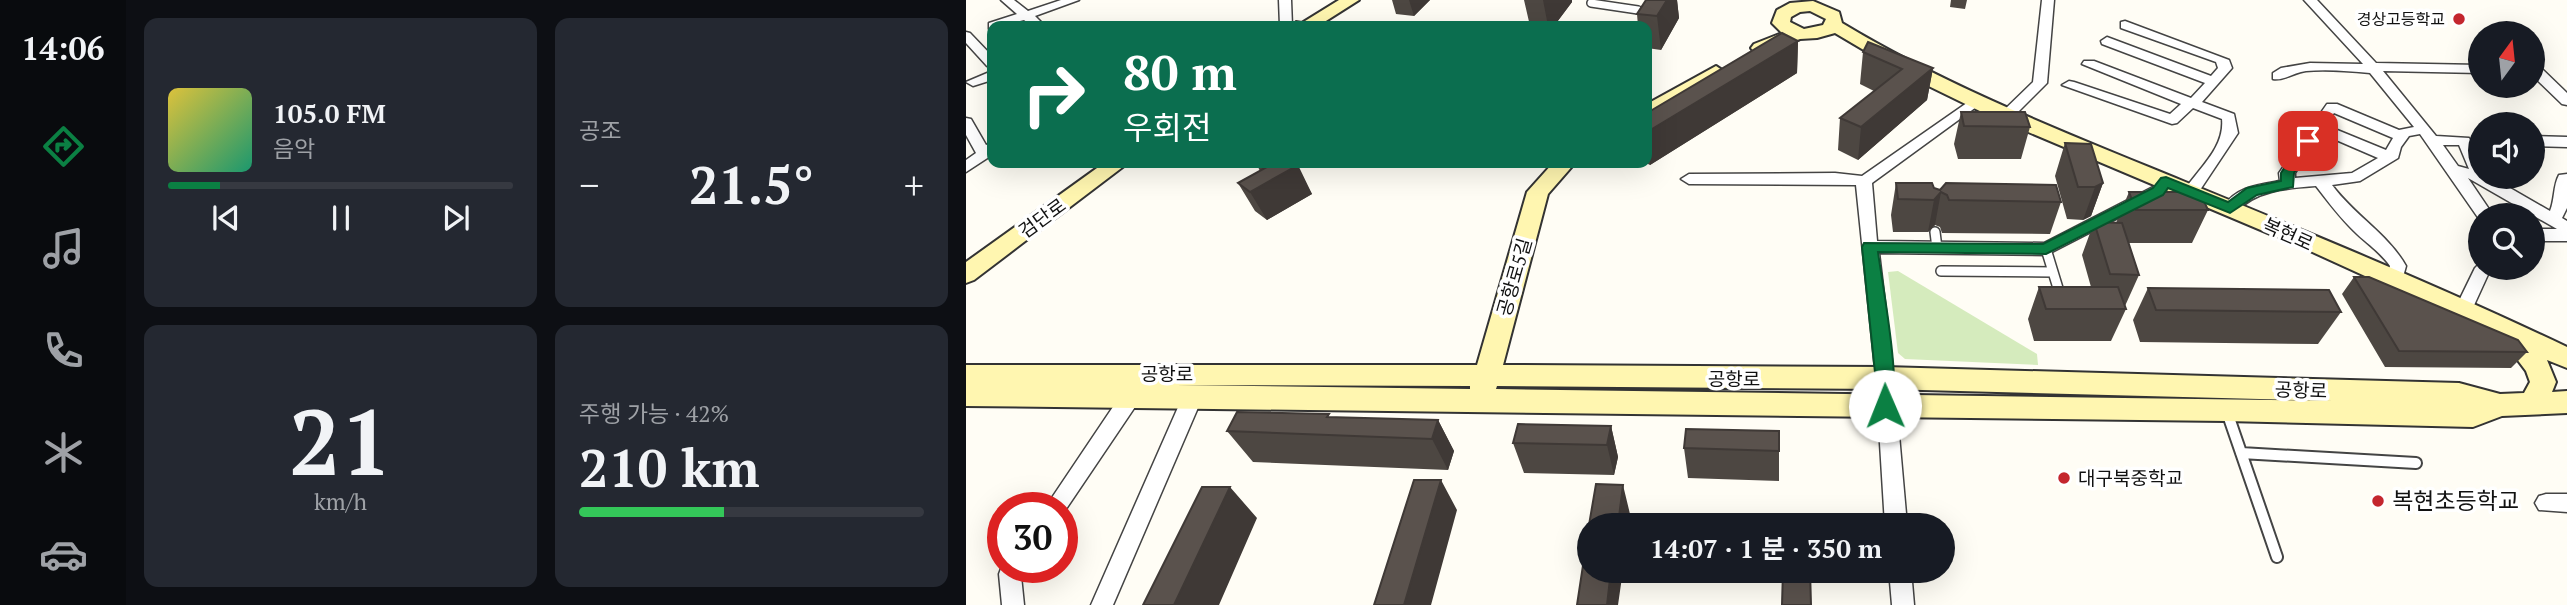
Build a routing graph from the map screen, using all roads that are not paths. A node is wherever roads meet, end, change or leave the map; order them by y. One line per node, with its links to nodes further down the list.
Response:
1 (1007, 0): 11 (street)
2 (1073, 0): 11 (street)
3 (1285, 0): 14 (street)
4 (1351, 0): 15 (main road)
5 (2048, 0): 38 (street)
6 (2310, 0): 26 (street)
7 (1591, 3): 9 (lane)
8 (1820, 4): 10 (main road); 16 (main road)
9 (1638, 10)
10 (1788, 11): 19 (main road); 24 (main road)
11 (1026, 16): 12 (street); 13 (street)
12 (1009, 21)
13 (1032, 21)
14 (1286, 21)
15 (1315, 21)
16 (1834, 25): 19 (main road); 22 (main road)
17 (2126, 25): 31 (street)
18 (987, 28): 20 (street)
19 (1807, 34): 22 (main road); 24 (main road)
20 (966, 35): 23 (street)
21 (2107, 41): 31 (street)
22 (1877, 53): 35 (main road, 복현로)
23 (987, 58)
24 (1740, 59): 37 (main road)
25 (2089, 64): 36 (street)
26 (2376, 68): 27 (street); 28 (street); 41 (street)
27 (2468, 69)
28 (2278, 76)
29 (987, 77): 30 (street)
30 (972, 82)
31 (2215, 82): 36 (street)
32 (2545, 82): 34 (street)
33 (2069, 85): 36 (street)
34 (2567, 101)
35 (1974, 102): 38 (main road, 복현로); 60 (street)
36 (2191, 103): 64 (street)
37 (1652, 109)
38 (2006, 116): 61 (main road, 복현로)
39 (966, 122): 47 (street)
40 (2318, 127): 42 (street); 50 (street); 62 (street)
41 (2427, 135): 42 (street); 43 (street); 55 (street)
42 (2402, 136): 50 (street)
43 (2464, 141): 44 (street); 48 (street)
44 (2468, 141)
45 (2545, 141): 46 (street)
46 (2567, 142)
47 (987, 150)
48 (2468, 150)
49 (987, 152): 51 (street)
50 (2389, 157): 59 (street)
51 (966, 167)
52 (1089, 168): 72 (main road, 검단로)
53 (1111, 168): 75 (main road, 검단로)
54 (1560, 168): 84 (main road, 공항로5길)
55 (2453, 169): 56 (street); 65 (street)
56 (2468, 173)
57 (1689, 179): 60 (street)
58 (2567, 179): 67 (street)
59 (2320, 180): 62 (street); 76 (street)
60 (1865, 181): 70 (street)
61 (2166, 181): 64 (main road, 복현로); 71 (street)
62 (2288, 184): 66 (street)
63 (2501, 189): 67 (street)
64 (2191, 192): 66 (main road, 복현로)
65 (2477, 203)
66 (2230, 208): 76 (main road, 복현로)
67 (2561, 223)
68 (2545, 234): 69 (street)
69 (2567, 235)
70 (1870, 247): 71 (street); 83 (street)
71 (2046, 249): 74 (lane)
72 (966, 256)
73 (1941, 271): 74 (lane)
74 (2053, 272): 78 (lane)
75 (966, 274)
76 (2395, 280): 79 (main road, 복현로)
77 (2477, 280): 79 (street)
78 (2063, 304)
79 (2464, 309): 80 (main road, 복현로)
80 (2507, 329): 81 (main road, 복현로); 89 (main road)
81 (2567, 358)
82 (966, 376): 84 (main road, 공항로)
83 (1885, 378): 84 (main road, 공항로); 90 (main road, 공항로); 91 (street)
84 (1483, 388): 87 (main road, 공항로); 91 (main road, 공항로)
85 (1132, 395): 86 (main road, 공항로); 87 (main road, 공항로); 95 (street, 공항로)
86 (966, 396)
87 (1193, 396): 101 (street, 공항로)
88 (2567, 402): 89 (main road, 공항로)
89 (2532, 404): 90 (main road, 공항로)
90 (2500, 405): 92 (main road, 공항로)
91 (1885, 406): 92 (main road, 공항로); 96 (street)
92 (2226, 410): 93 (lane)
93 (2241, 453): 94 (lane); 97 (lane)
94 (2416, 463)
95 (1066, 492)
96 (1895, 513)
97 (2277, 557)
98 (1011, 583): 100 (street)
99 (1901, 583): 102 (street)
100 (1013, 605)
101 (1102, 605)
102 (1903, 605)

